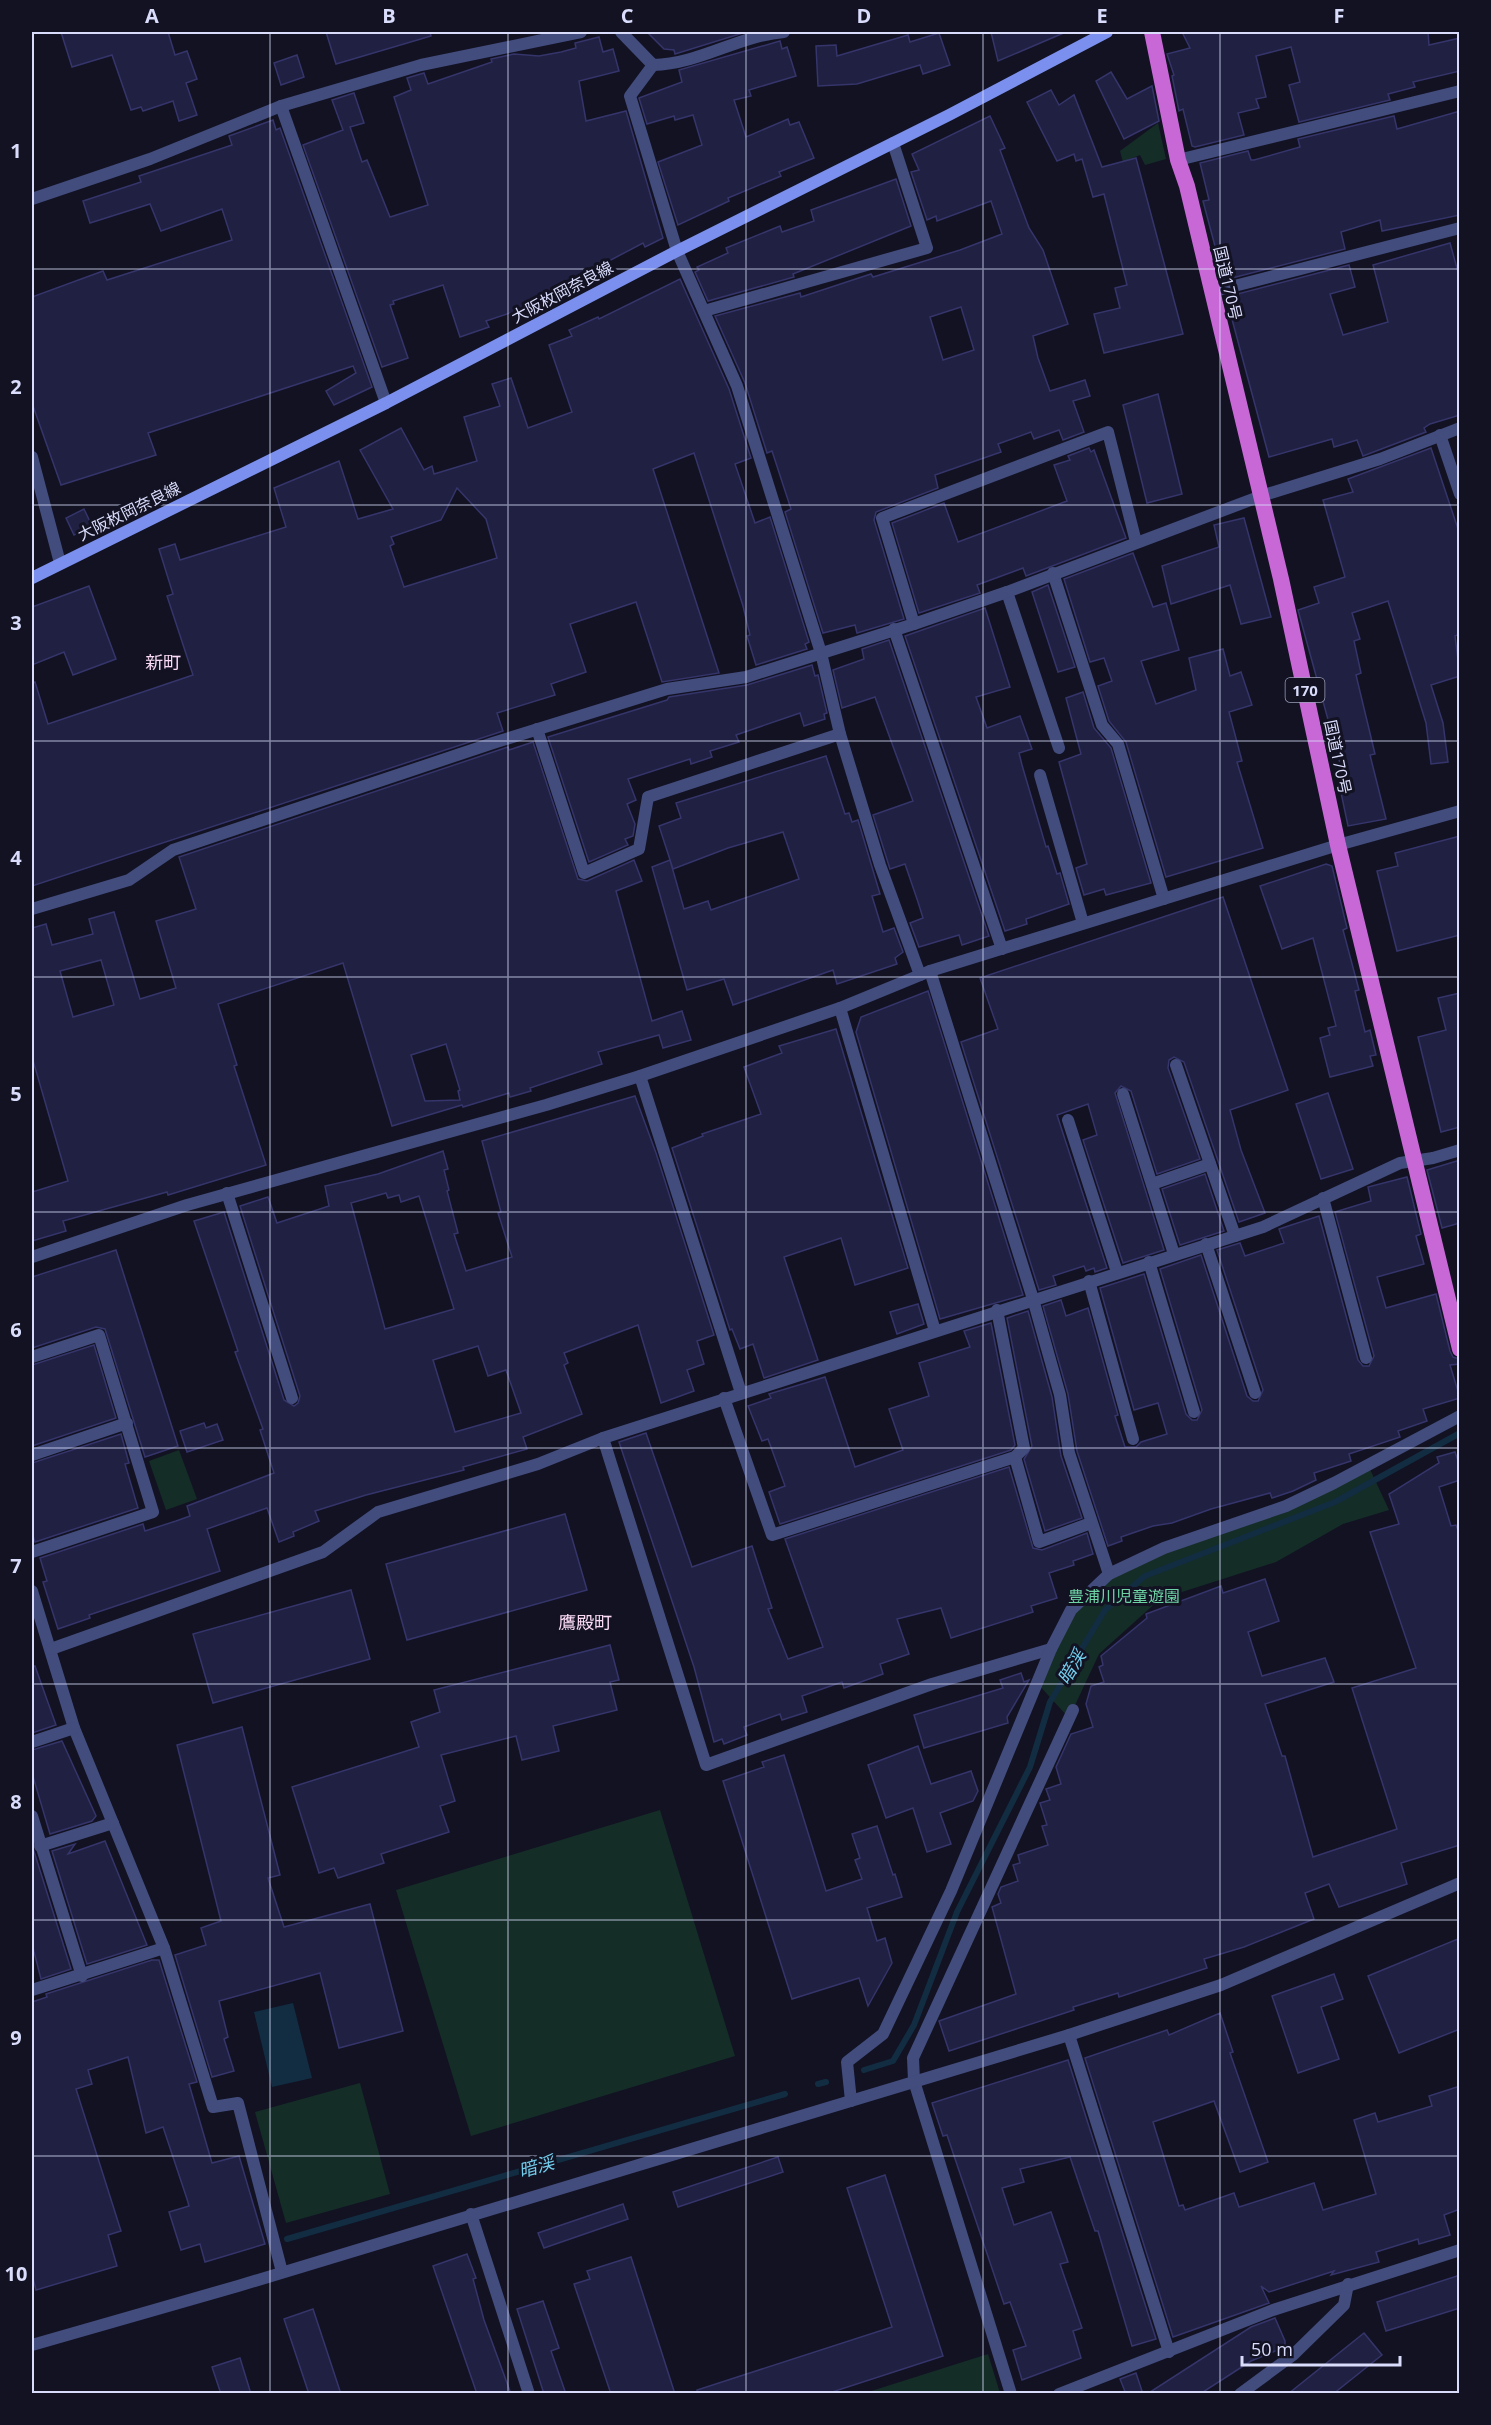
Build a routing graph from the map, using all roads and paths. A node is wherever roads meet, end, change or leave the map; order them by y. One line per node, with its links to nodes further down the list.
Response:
1 (581, 32): 8 (street)
2 (621, 32): 6 (street)
3 (784, 32): 6 (street)
4 (1107, 32): 9 (main road, 大阪枚岡奈良線)
5 (1152, 32): 10 (highway, 国道170号 / 170)
6 (652, 65): 13 (street)
7 (1460, 91): 10 (street)
8 (281, 106): 11 (street); 16 (street)
9 (893, 143): 13 (main road, 大阪枚岡奈良線); 15 (street)
10 (1178, 160): 14 (highway, 国道170号 / 170)
11 (32, 199)
12 (1460, 228): 14 (street)
13 (676, 251): 15 (street); 16 (main road, 大阪枚岡奈良線)
14 (1211, 292): 21 (highway, 国道170号 / 170)
15 (704, 311): 29 (street)
16 (386, 403): 23 (main road, 大阪枚岡奈良線)
17 (1460, 428): 18 (street)
18 (1440, 435): 20 (street); 21 (street)
19 (32, 457): 23 (street)
20 (1460, 494)
21 (1261, 496): 22 (street); 35 (highway, 国道170号 / 170)
22 (1136, 542): 24 (street); 27 (street)
23 (60, 563): 25 (main road, 大阪枚岡奈良線)
24 (1053, 573): 26 (street); 36 (street)
25 (32, 578)
26 (1007, 592): 27 (street); 32 (street)
27 (914, 624): 28 (street)
28 (894, 629): 29 (street); 39 (street)
29 (821, 653): 30 (street); 31 (street)
30 (537, 729): 31 (street); 37 (street)
31 (840, 734): 40 (street)
32 (1059, 748)
33 (1040, 775): 38 (street)
34 (1460, 811): 35 (street)
35 (1338, 845): 36 (street); 47 (highway, 国道170号 / 170)
36 (1164, 899): 38 (street)
37 (32, 909)
38 (1083, 923): 39 (street)
39 (1002, 949): 40 (street)
40 (925, 973): 41 (street); 59 (street)
41 (840, 1008): 43 (street); 61 (street)
42 (1176, 1065): 48 (street)
43 (640, 1076): 50 (street); 65 (street)
44 (1123, 1094): 49 (street)
45 (1068, 1120): 57 (street)
46 (1460, 1150): 47 (street)
47 (1412, 1159): 51 (street); 62 (highway, 国道170号 / 170)
48 (1210, 1164): 49 (street); 52 (street)
49 (1152, 1184): 54 (street)
50 (227, 1193): 55 (street); 67 (street)
51 (1323, 1198): 52 (street); 64 (street)
52 (1235, 1236): 53 (street)
53 (1206, 1244): 54 (street); 66 (street)
54 (1174, 1254): 56 (street)
55 (32, 1257)
56 (1149, 1262): 57 (street); 69 (street)
57 (1117, 1272): 58 (street)
58 (1089, 1281): 59 (street); 73 (street)
59 (1033, 1299): 60 (street); 76 (street)
60 (997, 1310): 61 (street); 75 (street)
61 (935, 1330): 65 (street)
62 (1460, 1349)
63 (32, 1357): 71 (street)
64 (1366, 1358)
65 (741, 1393): 68 (street)
66 (1255, 1393)
67 (292, 1398)
68 (724, 1398): 72 (street); 75 (street)
69 (1194, 1412)
70 (1460, 1416): 78 (street)
71 (126, 1423): 74 (street); 77 (street)
72 (603, 1438): 80 (street); 81 (street)
73 (1133, 1439)
74 (32, 1455)
75 (1015, 1457): 76 (street)
76 (1091, 1523): 78 (street)
77 (32, 1552)
78 (1109, 1574): 80 (street)
79 (32, 1591): 81 (street)
80 (1051, 1648): 94 (street)
81 (51, 1649): 83 (street)
82 (1073, 1710): 93 (street)
83 (74, 1728): 84 (street); 86 (street)
84 (32, 1742)
85 (32, 1815): 87 (street)
86 (113, 1823): 87 (street); 89 (street)
87 (40, 1846): 90 (street)
88 (1460, 1883): 92 (street)
89 (164, 1948): 90 (street); 97 (street)
90 (81, 1976): 91 (street)
91 (32, 1990)
92 (1069, 2035): 93 (street); 100 (street)
93 (914, 2081): 94 (street); 102 (street)
94 (851, 2101): 95 (street)
95 (471, 2214): 97 (street); 101 (street)
96 (1460, 2250): 98 (street)
97 (282, 2272): 99 (street)
98 (1348, 2284): 100 (street); 104 (street)
99 (32, 2345)
100 (1170, 2352): 103 (street)
101 (529, 2394)
102 (1011, 2394)
103 (1059, 2394)
104 (1240, 2394)

